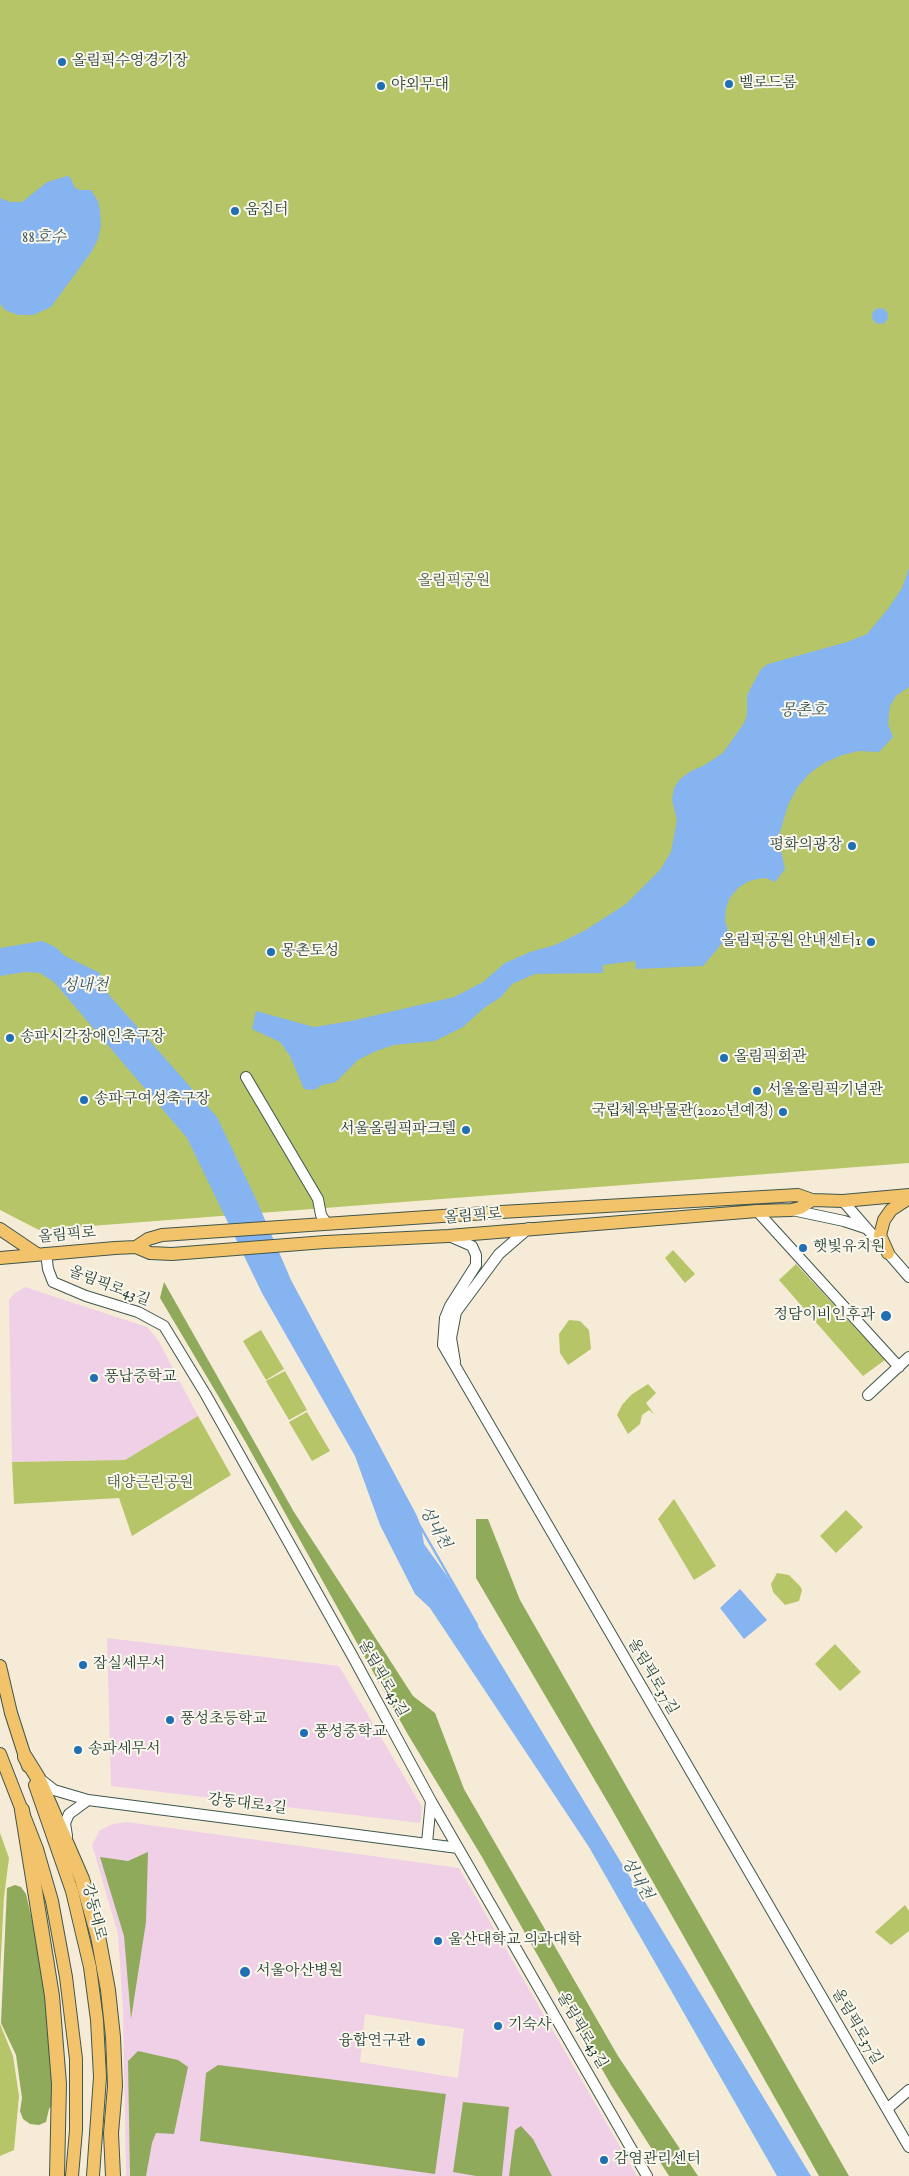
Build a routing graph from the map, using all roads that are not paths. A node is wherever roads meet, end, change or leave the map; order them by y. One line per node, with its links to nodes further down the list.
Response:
1 (246, 1077): 7 (street)
2 (909, 1196): 4 (main road, 올림픽로); 13 (main road)
3 (812, 1200): 4 (main road, 올림픽로); 6 (main road, 올림픽로); 7 (main road, 올림픽로)
4 (843, 1201): 10 (street)
5 (757, 1210): 6 (main road, 올림픽로); 8 (main road, 올림픽로); 18 (street)
6 (791, 1210): 10 (street)
7 (324, 1224): 12 (main road, 올림픽로)
8 (530, 1228): 11 (main road, 올림픽로); 19 (street, 올림픽로37길)
9 (0, 1229): 14 (main road)
10 (867, 1229): 13 (street)
11 (448, 1236): 12 (main road, 올림픽로); 19 (street)
12 (136, 1247): 14 (main road, 올림픽로)
13 (888, 1253): 16 (street)
14 (41, 1254): 15 (main road, 올림픽로); 26 (street, 올림픽로43길)
15 (0, 1258)
16 (909, 1277)
17 (909, 1357): 18 (street)
18 (899, 1367): 20 (street)
19 (456, 1368): 32 (street, 올림픽로37길)
20 (868, 1395)
21 (0, 1666): 22 (main road, 강동대로)
22 (25, 1757): 24 (highway); 37 (main road, 강동대로)
23 (1, 1762): 27 (main road)
24 (38, 1778): 25 (street, 강동대로2길); 29 (highway)
25 (88, 1800): 28 (street, 강동대로2길); 29 (street)
26 (431, 1801): 28 (street); 30 (street, 올림픽로43길)
27 (22, 1810): 35 (highway); 36 (main road)
28 (427, 1843): 30 (street, 강동대로2길)
29 (67, 1845): 33 (highway)
30 (458, 1848): 40 (street, 올림픽로43길)
31 (909, 2090): 32 (street)
32 (887, 2109): 34 (street, 올림픽로37길)
33 (111, 2133): 38 (street); 39 (highway)
34 (909, 2147)
35 (57, 2176)
36 (72, 2176)
37 (93, 2176)
38 (108, 2176)
39 (113, 2176)
40 (647, 2176)

